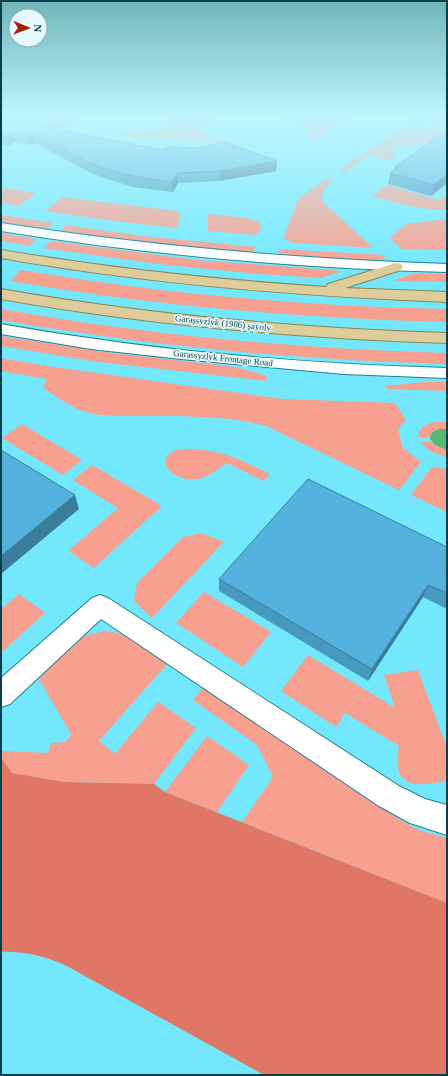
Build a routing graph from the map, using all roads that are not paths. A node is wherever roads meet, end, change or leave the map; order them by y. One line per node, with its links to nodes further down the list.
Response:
1 (1, 227): 3 (street)
2 (1, 254): 5 (main road)
3 (396, 267): 4 (street); 5 (main road)
4 (447, 268)
5 (319, 291): 7 (main road)
6 (1, 294): 9 (main road, Garaşsyzlyk (1986) şaýoly)
7 (447, 297)
8 (1, 329): 10 (street, Garassyzlyk Frontage Road)
9 (447, 338)
10 (447, 373)
11 (1, 695): 12 (street)
12 (447, 820)

